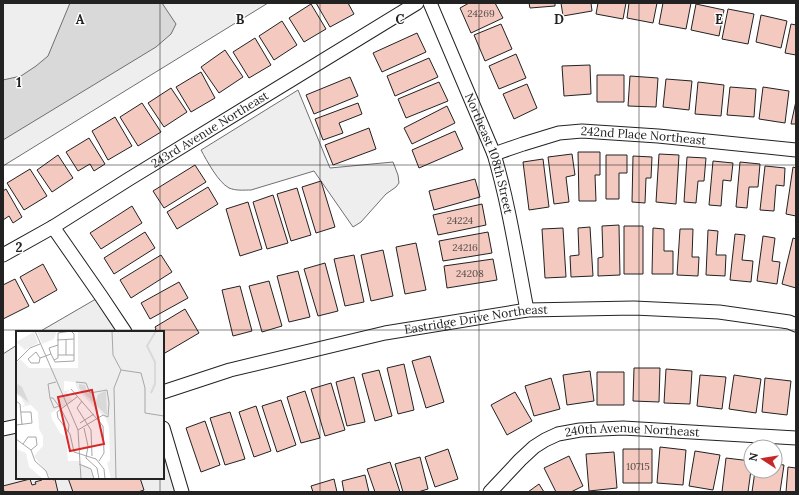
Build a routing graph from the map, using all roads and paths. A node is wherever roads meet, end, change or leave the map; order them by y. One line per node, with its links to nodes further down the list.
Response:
1 (417, 3): 5 (street, 243rd Avenue Northeast)
2 (430, 3): 4 (street, Northeast 108th Street)
3 (796, 150): 4 (street, 242nd Place Northeast)
4 (494, 154): 7 (street, Northeast 108th Street)
5 (53, 227): 6 (street, 243rd Avenue Northeast); 9 (street)
6 (3, 255)
7 (527, 310): 8 (street, Eastridge Drive Northeast); 10 (street, Eastridge Drive Northeast)
8 (796, 324)
9 (124, 331)
10 (164, 392)
11 (16, 426): 12 (street)
12 (3, 429)
13 (164, 432): 15 (street)
14 (796, 438): 16 (street, 240th Avenue Northeast)
15 (181, 492)
16 (490, 492)

